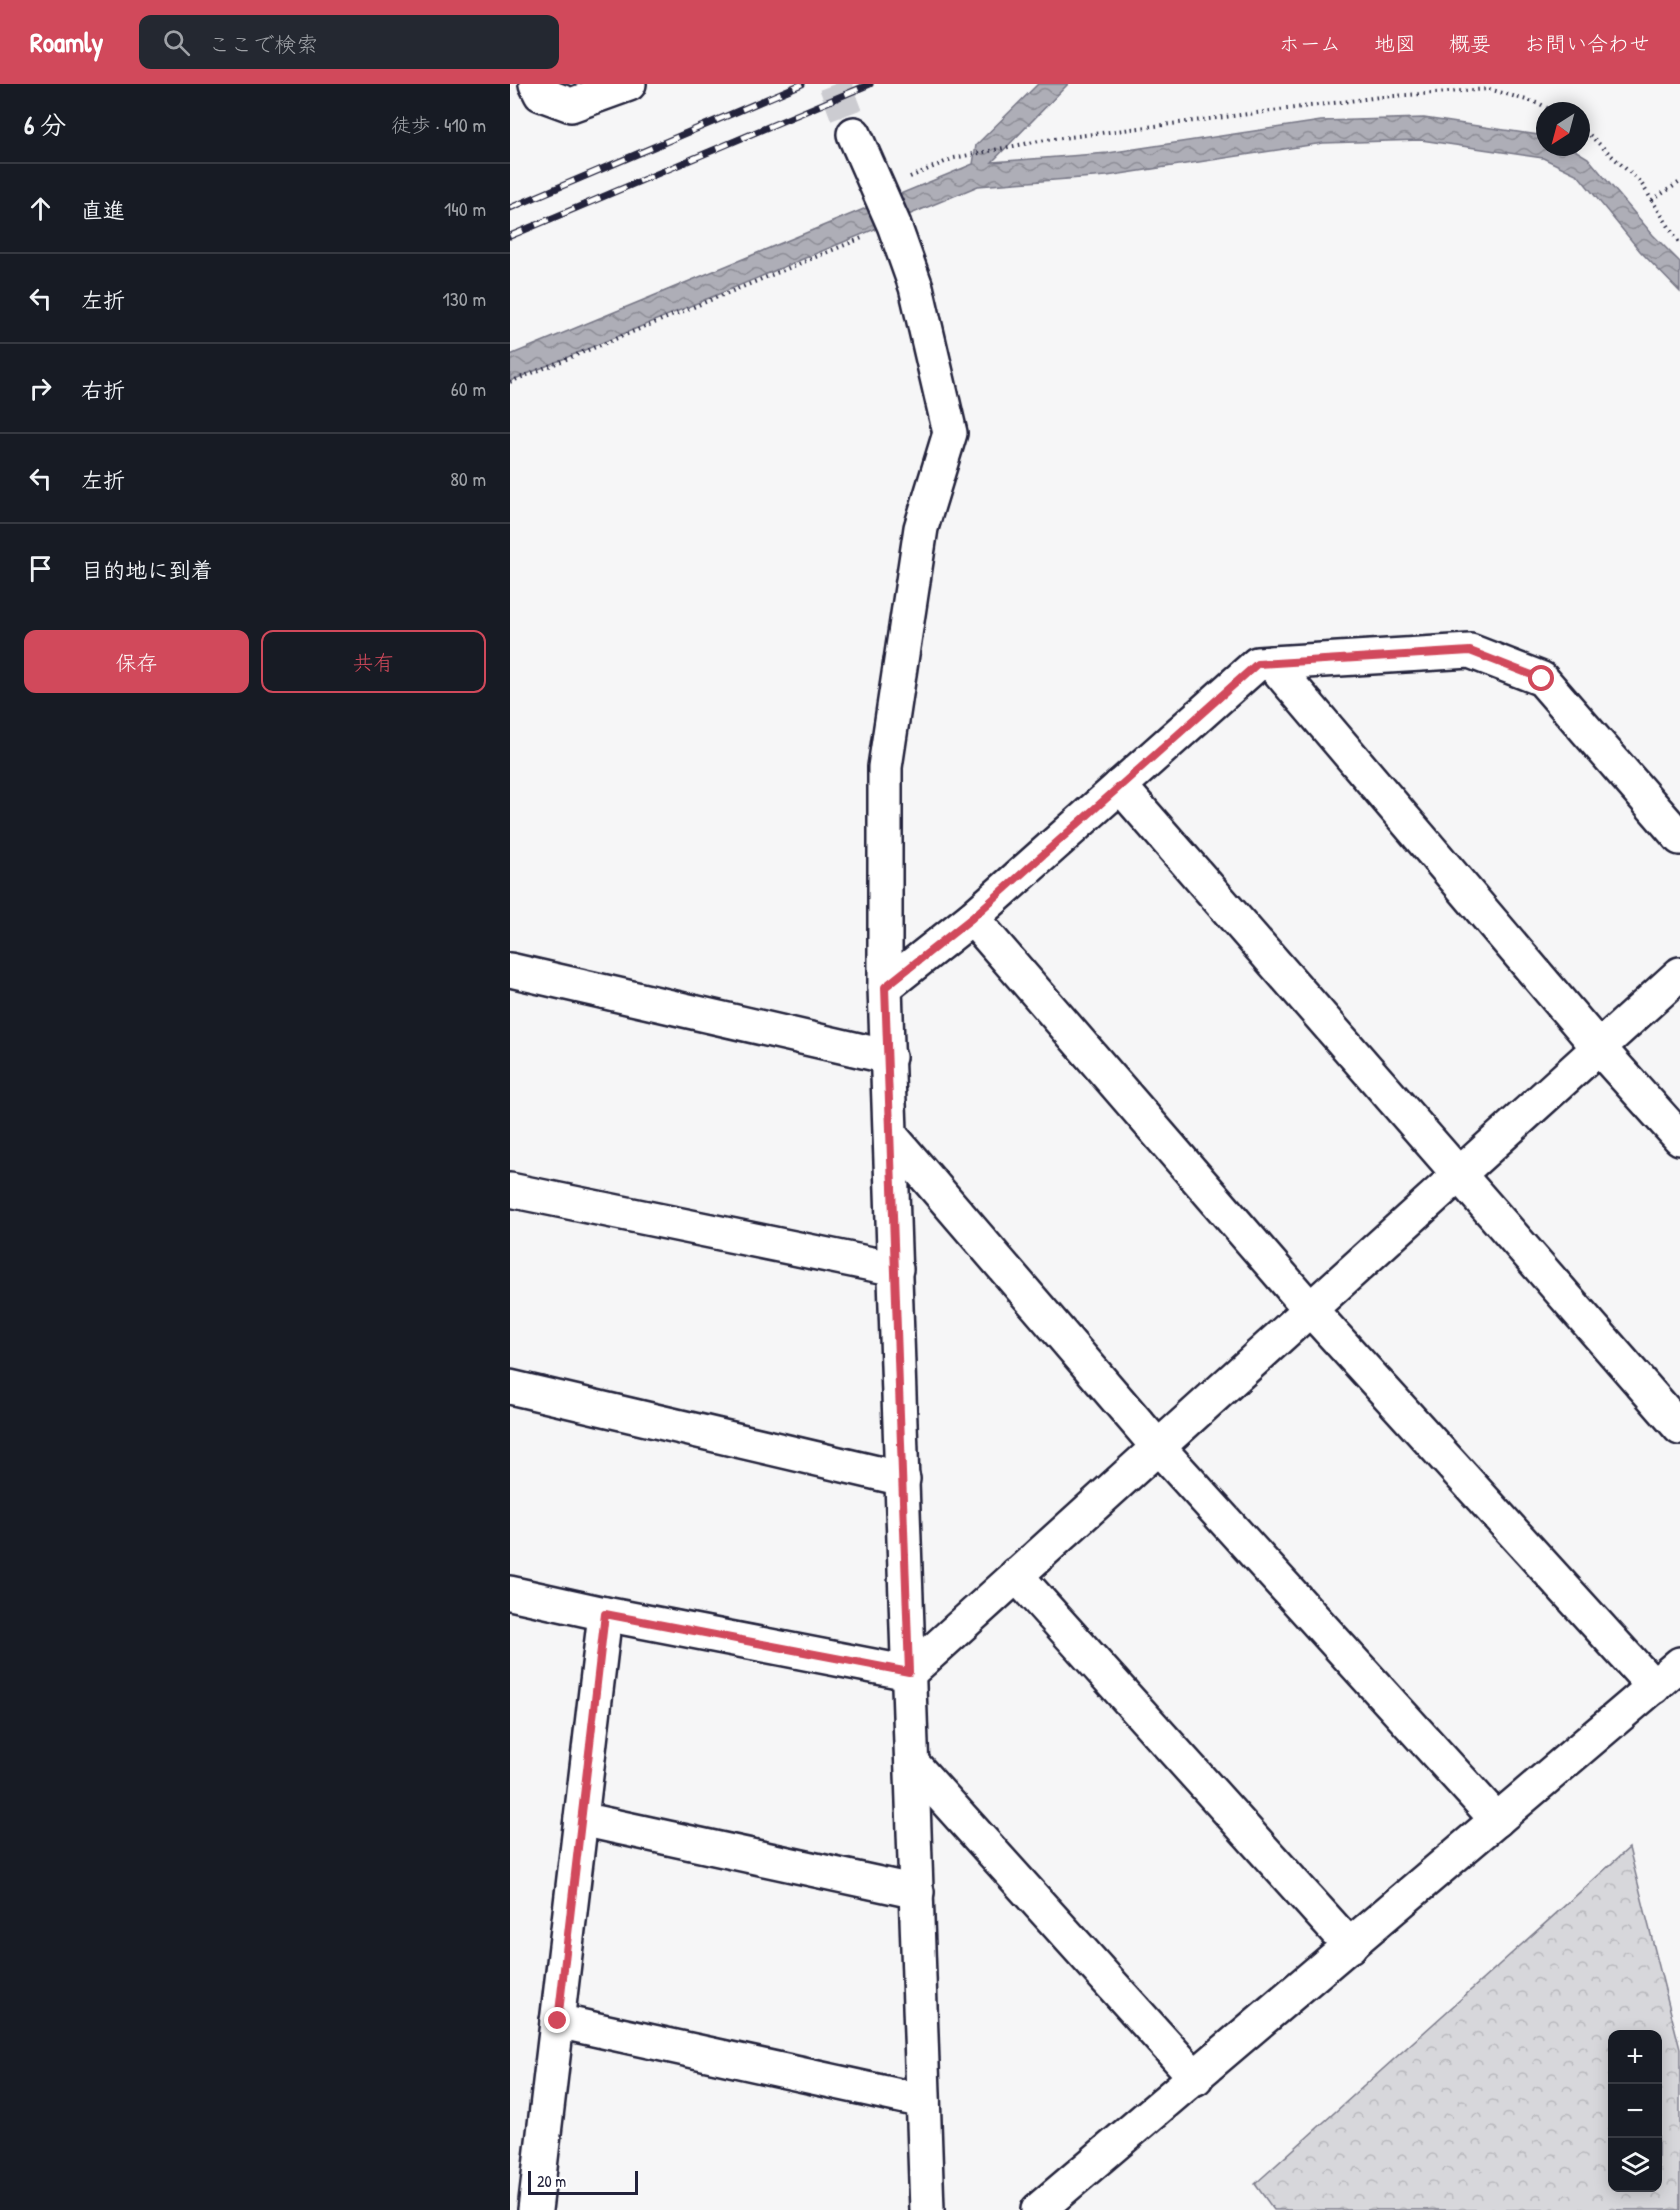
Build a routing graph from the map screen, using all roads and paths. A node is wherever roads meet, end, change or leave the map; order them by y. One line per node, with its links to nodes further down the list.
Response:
1 (536, 84): 2 (street)
2 (629, 84)
3 (1536, 103): 7 (path)
4 (854, 134): 7 (street)
5 (1590, 135): 8 (path)
6 (1680, 182): 8 (path)
7 (878, 189): 9 (street)
8 (1652, 200): 10 (path)
9 (894, 225): 11 (path); 18 (street)
10 (1680, 244)
11 (510, 382)
12 (1272, 663): 13 (street); 14 (street); 19 (street)
13 (1120, 786): 15 (street); 23 (street)
14 (1680, 838)
15 (972, 918): 18 (street); 26 (street)
16 (510, 970): 20 (street)
17 (1680, 974): 19 (street)
18 (885, 987): 20 (street)
19 (1599, 1048): 22 (street); 23 (street)
20 (889, 1057): 21 (street)
21 (891, 1136): 25 (street); 29 (street)
22 (1680, 1138)
23 (1459, 1175): 26 (street); 28 (street)
24 (510, 1190): 25 (street)
25 (896, 1269): 30 (street)
26 (1310, 1309): 29 (street); 36 (street)
27 (510, 1387): 30 (street)
28 (1680, 1428)
29 (1158, 1447): 31 (street); 39 (street)
30 (903, 1479): 35 (street)
31 (1016, 1575): 35 (street); 41 (street)
32 (510, 1593): 33 (street)
33 (605, 1614): 35 (street); 38 (street)
34 (1680, 1664): 36 (street)
35 (909, 1672): 37 (street)
36 (1654, 1687): 39 (street)
37 (912, 1763): 40 (street); 43 (street)
38 (581, 1819): 40 (street); 42 (street)
39 (1497, 1820): 41 (street)
40 (916, 1892): 44 (street)
41 (1350, 1946): 43 (street)
42 (558, 2021): 44 (street); 45 (street)
43 (1196, 2078): 47 (street)
44 (923, 2101): 46 (street)
45 (535, 2210)
46 (927, 2210)
47 (1038, 2210)

